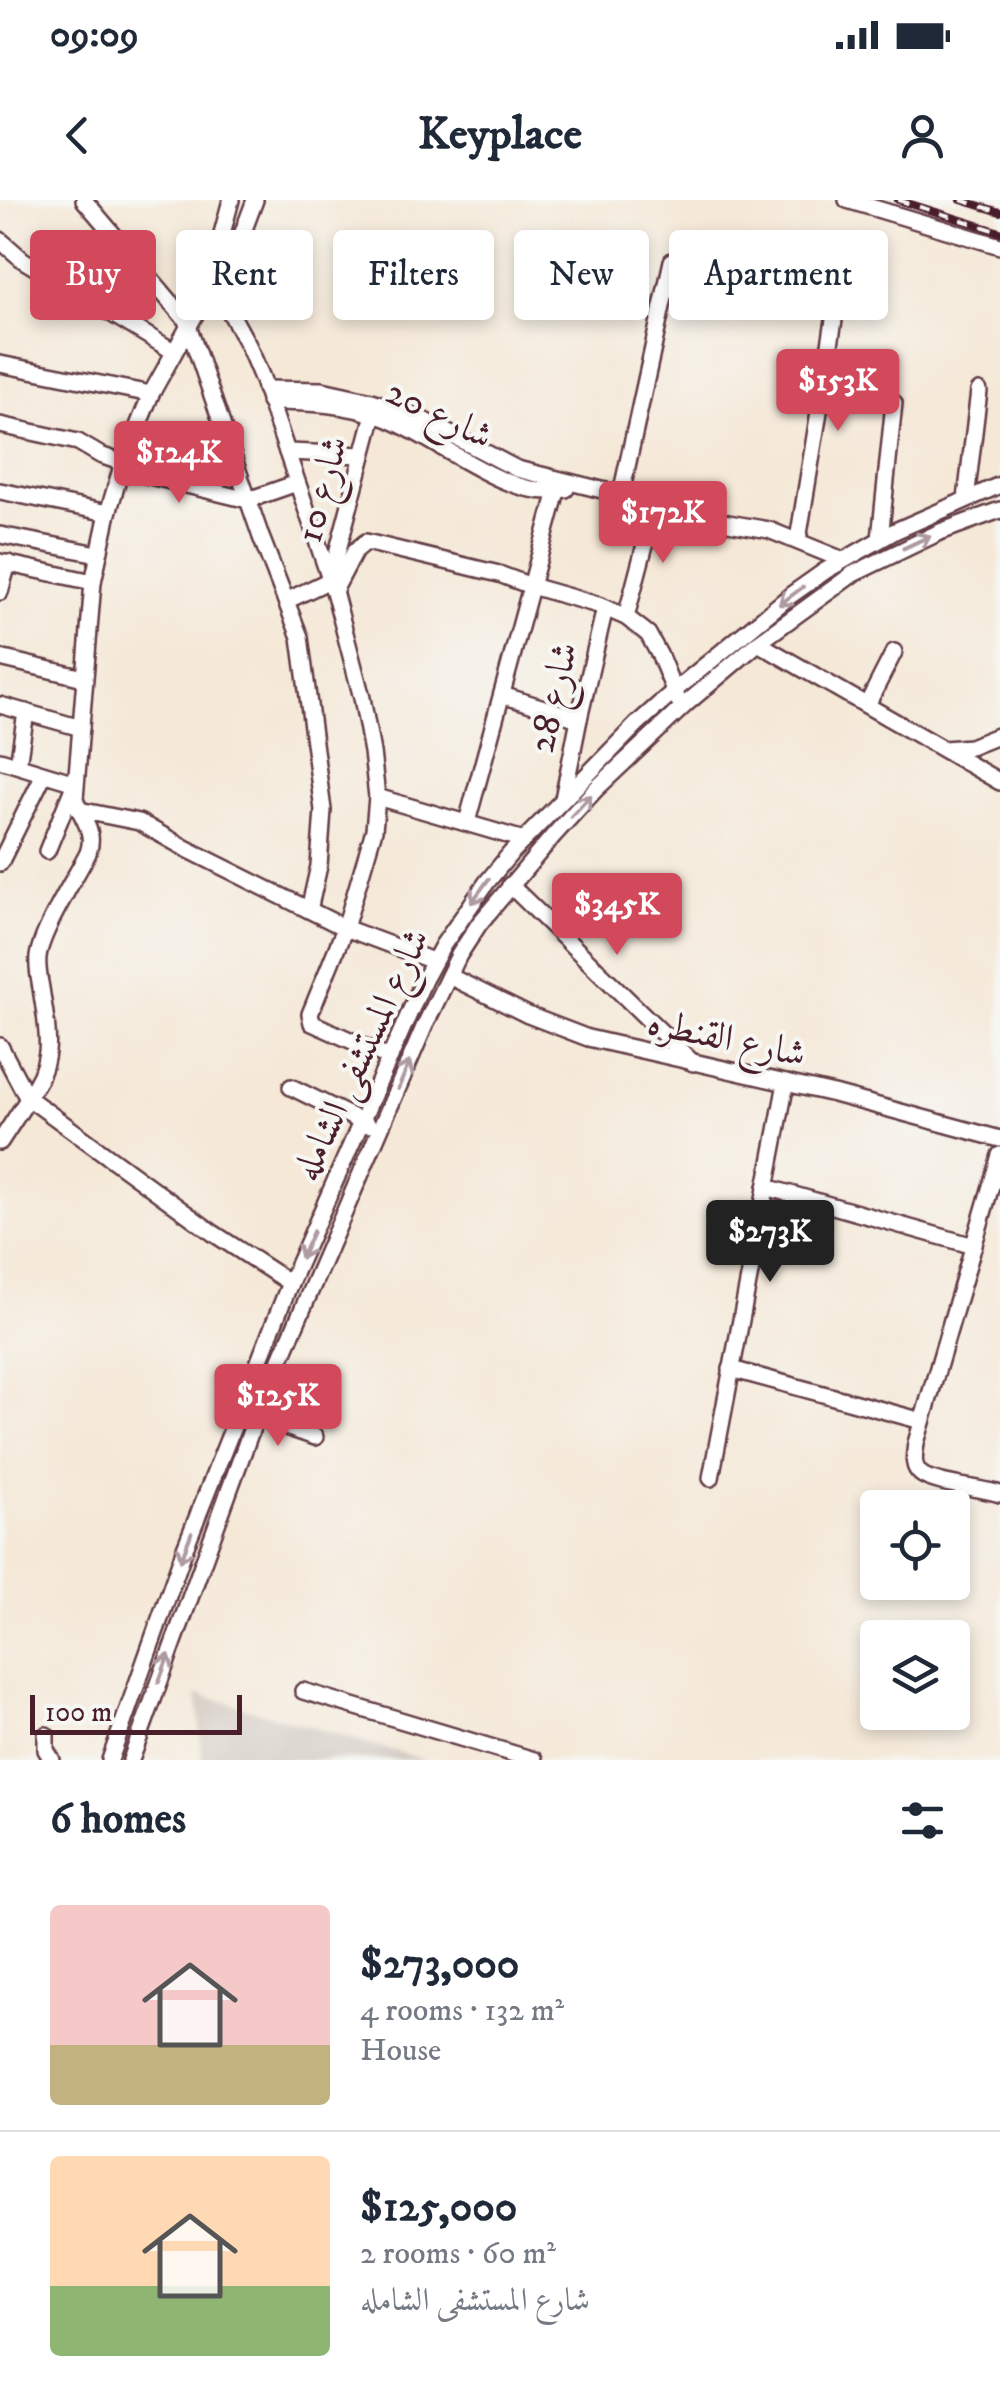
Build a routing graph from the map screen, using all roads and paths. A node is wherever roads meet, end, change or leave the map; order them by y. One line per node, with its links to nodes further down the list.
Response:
1 (84, 200): 9 (street)
2 (231, 200): 9 (street)
3 (255, 200): 14 (street)
4 (847, 200): 6 (street)
5 (0, 240): 10 (street)
6 (1000, 246)
7 (669, 275): 26 (street)
8 (834, 320): 34 (street)
9 (188, 327): 10 (street); 28 (street)
10 (173, 351): 13 (street)
11 (0, 364): 13 (street)
12 (979, 392): 27 (street)
13 (151, 394): 20 (street)
14 (267, 395): 16 (street, شارع 20); 18 (street); 22 (street)
15 (894, 403): 33 (street)
16 (374, 414): 19 (street, شارع 10); 25 (street, شارع 20)
17 (0, 425): 20 (street)
18 (287, 452): 19 (street); 21 (street)
19 (363, 456): 39 (street, شارع 10)
20 (122, 466): 28 (street); 31 (street)
21 (297, 483): 28 (street); 39 (street)
22 (578, 484): 25 (street, شارع 20); 26 (street)
23 (1000, 485): 27 (street, شارع المستشفى الشامله)
24 (0, 491): 31 (street)
25 (557, 491): 40 (street)
26 (621, 494): 29 (street)
27 (966, 499): 33 (street, شارع المستشفى الشامله)
28 (248, 500): 42 (street)
29 (656, 503): 34 (street); 44 (street)
30 (1000, 510): 45 (street, شارع المستشفى الشامله, one-way to 30)
31 (108, 514): 35 (street)
32 (0, 535): 35 (street)
33 (880, 539): 36 (street, شارع المستشفى الشامله)
34 (798, 540): 36 (street)
35 (98, 554): 38 (street)
36 (843, 560): 49 (street, شارع المستشفى الشامله, one-way to 49)
37 (4, 563): 38 (street); 41 (street)
38 (93, 582): 48 (street)
39 (332, 586): 40 (street); 42 (street); 63 (street)
40 (531, 586): 43 (street); 50 (street)
41 (0, 592)
42 (286, 601): 71 (street)
43 (605, 608): 44 (street); 55 (street, شارع 28)
44 (626, 616): 49 (street)
45 (758, 644): 52 (street); 53 (street, شارع المستشفى الشامله)
46 (894, 652): 52 (street)
47 (0, 658): 48 (street)
48 (84, 678): 56 (street)
49 (674, 691): 53 (street); 64 (street, شارع المستشفى الشامله)
50 (502, 695): 55 (street); 66 (street)
51 (0, 705): 54 (street)
52 (867, 705): 58 (street)
53 (681, 708): 70 (street, شارع المستشفى الشامله, one-way to 53)
54 (26, 712): 56 (street); 59 (street)
55 (579, 719): 64 (street, شارع 28)
56 (82, 728): 62 (street)
57 (1000, 735): 58 (street)
58 (944, 750): 61 (street)
59 (5, 762): 60 (street)
60 (44, 774): 62 (street); 69 (street)
61 (1000, 782)
62 (75, 783): 65 (street); 68 (street)
63 (377, 797): 66 (street); 72 (street)
64 (563, 801): 67 (street, شارع المستشفى الشامله)
65 (80, 810): 71 (street); 80 (street)
66 (468, 822): 67 (street)
67 (524, 840): 73 (street, شارع المستشفى الشامله, one-way to 73)
68 (47, 851)
69 (0, 863)
70 (510, 884): 74 (street, شارع المستشفى الشامله); 77 (street)
71 (309, 910): 72 (street)
72 (345, 928): 73 (street); 76 (street)
73 (433, 961): 76 (street, شارع المستشفى الشامله)
74 (449, 976): 77 (street, شارع القنطره); 82 (street, شارع المستشفى الشامله, one-way to 74)
75 (0, 1046): 80 (street)
76 (390, 1058): 81 (street, شارع المستشفى الشامله)
77 (693, 1063): 78 (street, شارع القنطره)
78 (786, 1083): 83 (street, شارع القنطره); 86 (street)
79 (291, 1087): 81 (street)
80 (27, 1097): 84 (street); 88 (street)
81 (362, 1122): 82 (street); 88 (street, شارع المستشفى الشامله, one-way to 88)
82 (381, 1132): 90 (street, شارع المستشفى الشامله)
83 (1000, 1139)
84 (0, 1142)
85 (1000, 1156): 87 (street)
86 (766, 1187): 87 (street); 89 (street)
87 (974, 1246): 91 (street)
88 (290, 1283): 98 (street, شارع المستشفى الشامله, one-way to 98)
89 (731, 1370): 91 (street); 93 (street)
90 (256, 1418): 92 (street); 99 (street, شارع المستشفى الشامله, one-way to 90)
91 (922, 1422): 94 (street)
92 (315, 1437)
93 (711, 1478)
94 (1000, 1494)
95 (303, 1691): 100 (street)
96 (46, 1735): 97 (street)
97 (52, 1760)
98 (110, 1760)
99 (132, 1760)
100 (534, 1760)

